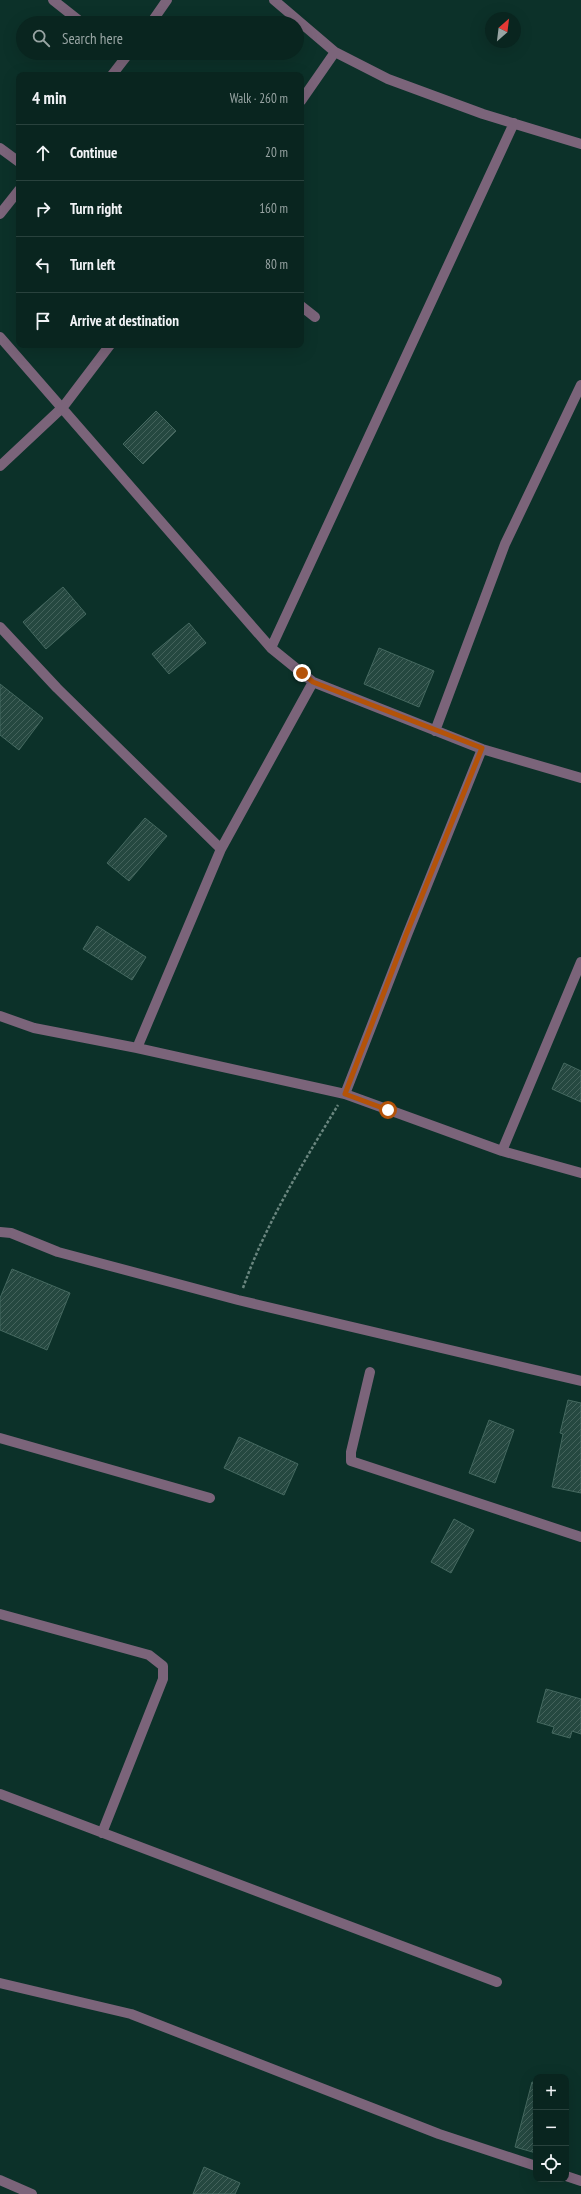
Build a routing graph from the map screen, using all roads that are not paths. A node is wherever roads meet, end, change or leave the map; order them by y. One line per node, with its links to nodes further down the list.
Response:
1 (53, 0): 4 (street)
2 (167, 0): 5 (street)
3 (274, 0): 6 (street)
4 (73, 16)
5 (156, 16)
6 (293, 16)
7 (304, 26): 8 (street)
8 (335, 52): 11 (street); 12 (street)
9 (122, 60): 10 (street)
10 (114, 72)
11 (304, 97)
12 (514, 123): 13 (street); 26 (street)
13 (581, 144)
14 (0, 148): 15 (street)
15 (16, 160)
16 (16, 194): 17 (street)
17 (0, 214)
18 (304, 308): 19 (street)
19 (315, 316)
20 (0, 338): 23 (street)
21 (108, 348): 23 (street)
22 (581, 385): 28 (street)
23 (63, 407): 24 (street); 26 (street)
24 (0, 466)
25 (0, 626): 31 (street)
26 (271, 648): 27 (street)
27 (313, 682): 28 (street); 31 (street)
28 (435, 731): 29 (street)
29 (482, 748): 30 (street); 35 (street)
30 (581, 778)
31 (221, 849): 34 (street)
32 (581, 962): 36 (street)
33 (0, 1016): 34 (street)
34 (137, 1048): 35 (street)
35 (345, 1094): 36 (street)
36 (502, 1151): 37 (street)
37 (581, 1173)
38 (0, 1232): 40 (street)
39 (370, 1372): 43 (street)
40 (581, 1381)
41 (0, 1438): 42 (street)
42 (210, 1498)
43 (581, 1537)
44 (0, 1614): 46 (street)
45 (0, 1794): 46 (street)
46 (102, 1833): 47 (street)
47 (497, 1982)
48 (0, 1983): 49 (street)
49 (533, 2165)
50 (569, 2177): 52 (street)
51 (0, 2180): 53 (street)
52 (581, 2181)
53 (32, 2194)

